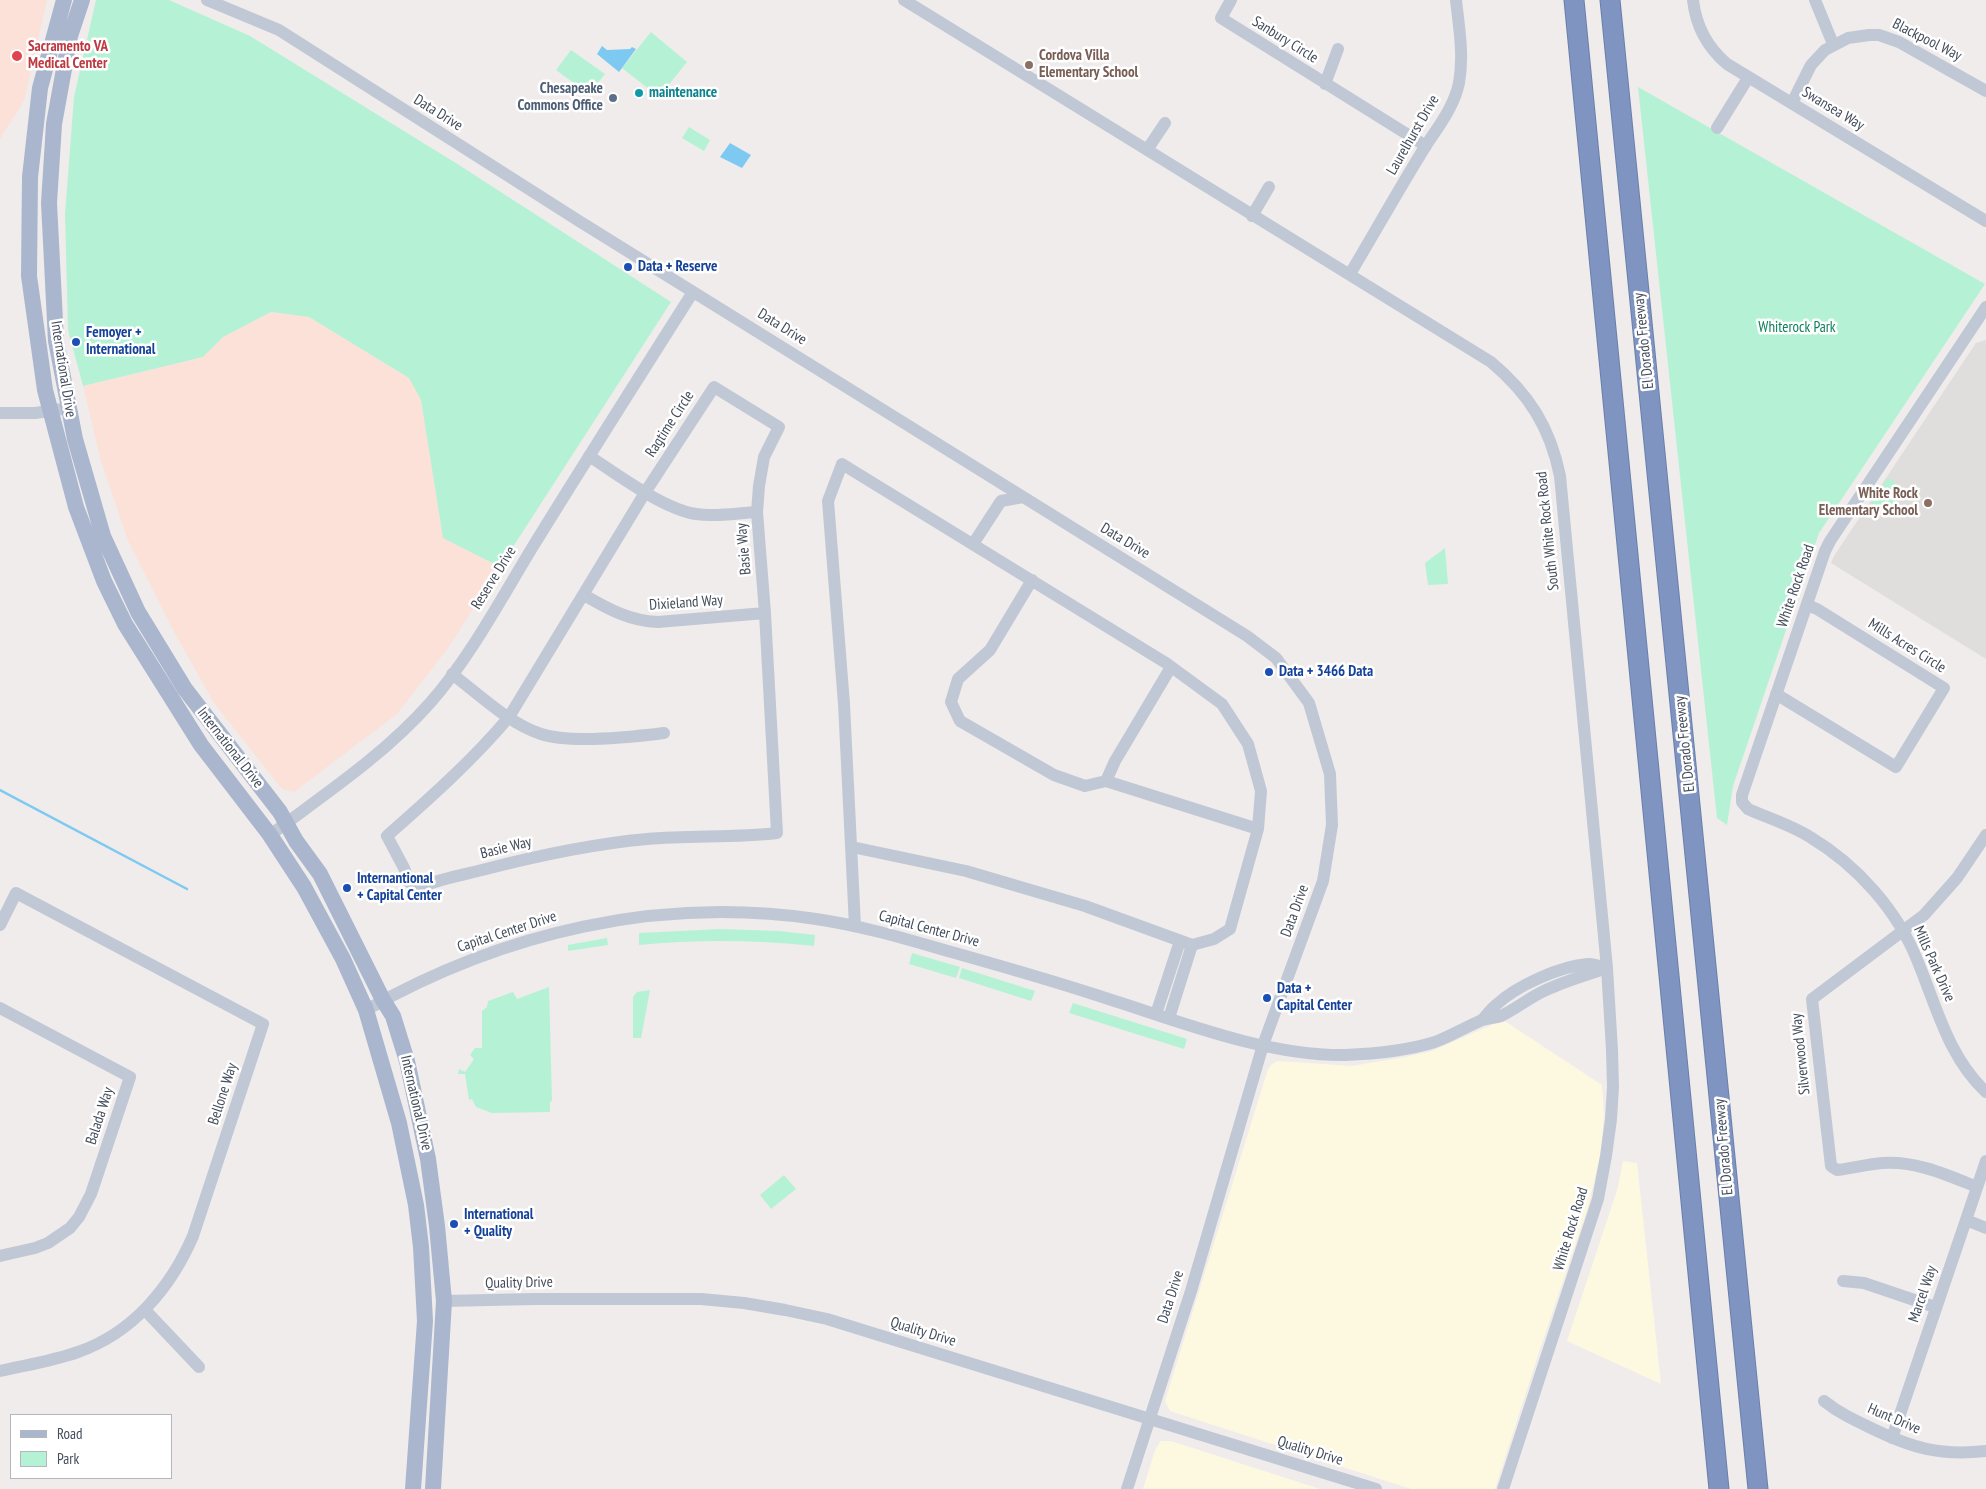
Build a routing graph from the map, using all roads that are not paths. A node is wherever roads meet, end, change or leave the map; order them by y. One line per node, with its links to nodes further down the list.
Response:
1 (64, 0): 29 (main road, International Drive)
2 (82, 0): 28 (main road, International Drive)
3 (207, 0): 25 (street, Data Drive)
4 (904, 0): 20 (street, South White Rock Road)
5 (1231, 0): 14 (street, Sanbury Circle)
6 (1456, 0): 19 (street, Laurelhurst Drive)
7 (1574, 0): 88 (highway)
8 (1610, 0): 89 (highway, El Dorado Freeway)
9 (1693, 0): 13 (street, Swansea Way)
10 (1814, 0): 11 (street)
11 (1833, 44): 15 (street, Blackpool Way); 16 (street, Blackpool Way)
12 (1338, 49): 14 (street, Sanbury Circle)
13 (1748, 78): 16 (street, Swansea Way); 18 (street)
14 (1325, 84): 19 (street, Sanbury Circle)
15 (1986, 91)
16 (1792, 104): 23 (street, Swansea Way)
17 (1165, 123): 20 (street)
18 (1717, 128)
19 (1426, 146): 24 (street, Laurelhurst Drive)
20 (1148, 150): 22 (street, South White Rock Road)
21 (1269, 187): 22 (street)
22 (1252, 216): 24 (street, South White Rock Road)
23 (1986, 221)
24 (1350, 274): 57 (street, South White Rock Road)
25 (694, 292): 31 (street, Reserve Drive); 33 (street, Data Drive)
26 (1986, 307): 27 (street, White Rock Road)
27 (1981, 324): 38 (street, White Rock Road)
28 (69, 408): 29 (street); 47 (main road, International Drive)
29 (51, 411): 30 (street); 49 (main road, International Drive)
30 (0, 413)
31 (589, 456): 32 (street); 41 (street, Reserve Drive)
32 (646, 492): 34 (street); 34 (street, Ragtime Circle); 37 (street, Basie Way)
33 (1023, 497): 35 (street); 63 (street, Data Drive)
34 (757, 512): 39 (street, Basie Way)
35 (973, 544): 36 (street); 51 (street)
36 (1032, 580): 40 (street); 45 (street)
37 (584, 595): 39 (street, Dixieland Way); 43 (street, Basie Way)
38 (1807, 606): 42 (street, White Rock Road); 42 (street, Mills Acres Circle)
39 (765, 613): 43 (street, Basie Way)
40 (1171, 667): 45 (street); 48 (street)
41 (452, 674): 43 (street); 47 (street, Reserve Drive)
42 (1776, 694): 46 (street, White Rock Road)
43 (509, 717): 44 (street)
44 (664, 733)
45 (1106, 781): 48 (street)
46 (1742, 795): 54 (street, Mills Park Drive)
47 (286, 823): 49 (street, Reserve Drive); 58 (main road, International Drive)
48 (1258, 829): 56 (street)
49 (270, 835): 60 (main road, International Drive)
50 (1986, 835): 54 (street, Silverwood Way)
51 (852, 847): 53 (street); 55 (street)
52 (0, 925): 75 (street, Bellone Way)
53 (855, 926): 58 (street, Capital Center Drive); 61 (street, Capital Center Drive)
54 (1903, 932): 64 (street, Mills Park Drive); 67 (street, Silverwood Way)
55 (1180, 940): 56 (street); 61 (street)
56 (1192, 945): 62 (street)
57 (1607, 968): 63 (street, Capital Center Drive); 87 (street, White Rock Road)
58 (383, 1000): 60 (street, Capital Center Drive); 72 (main road, International Drive)
59 (0, 1008): 70 (street, Balada Way)
60 (366, 1010): 66 (main road, International Drive)
61 (1156, 1014): 62 (street, Capital Center Drive)
62 (1169, 1018): 63 (street, Capital Center Drive)
63 (1263, 1045): 80 (street, Data Drive)
64 (1986, 1092)
65 (1986, 1161): 67 (street, Marcel Way)
66 (409, 1164): 72 (main road); 74 (main road, International Drive)
67 (1977, 1186): 68 (street, Marcel Way)
68 (1966, 1220): 69 (street); 73 (street, Marcel Way)
69 (1986, 1228)
70 (0, 1256)
71 (1843, 1282): 73 (street)
72 (444, 1300): 79 (main road, International Drive); 80 (street, Quality Drive)
73 (1935, 1307): 81 (street, Marcel Way)
74 (424, 1308): 79 (main road); 83 (main road, International Drive)
75 (145, 1310): 76 (street); 77 (street, Bellone Way)
76 (199, 1367)
77 (0, 1371)
78 (1824, 1401): 81 (street, Hunt Drive)
79 (438, 1414): 84 (main road, International Drive)
80 (1149, 1418): 85 (street, Data Drive); 86 (street, Quality Drive)
81 (1892, 1438): 82 (street, Hunt Drive)
82 (1986, 1451)
83 (413, 1489)
84 (433, 1489)
85 (1127, 1489)
86 (1376, 1489)
87 (1503, 1489)
88 (1719, 1489)
89 (1758, 1489)

